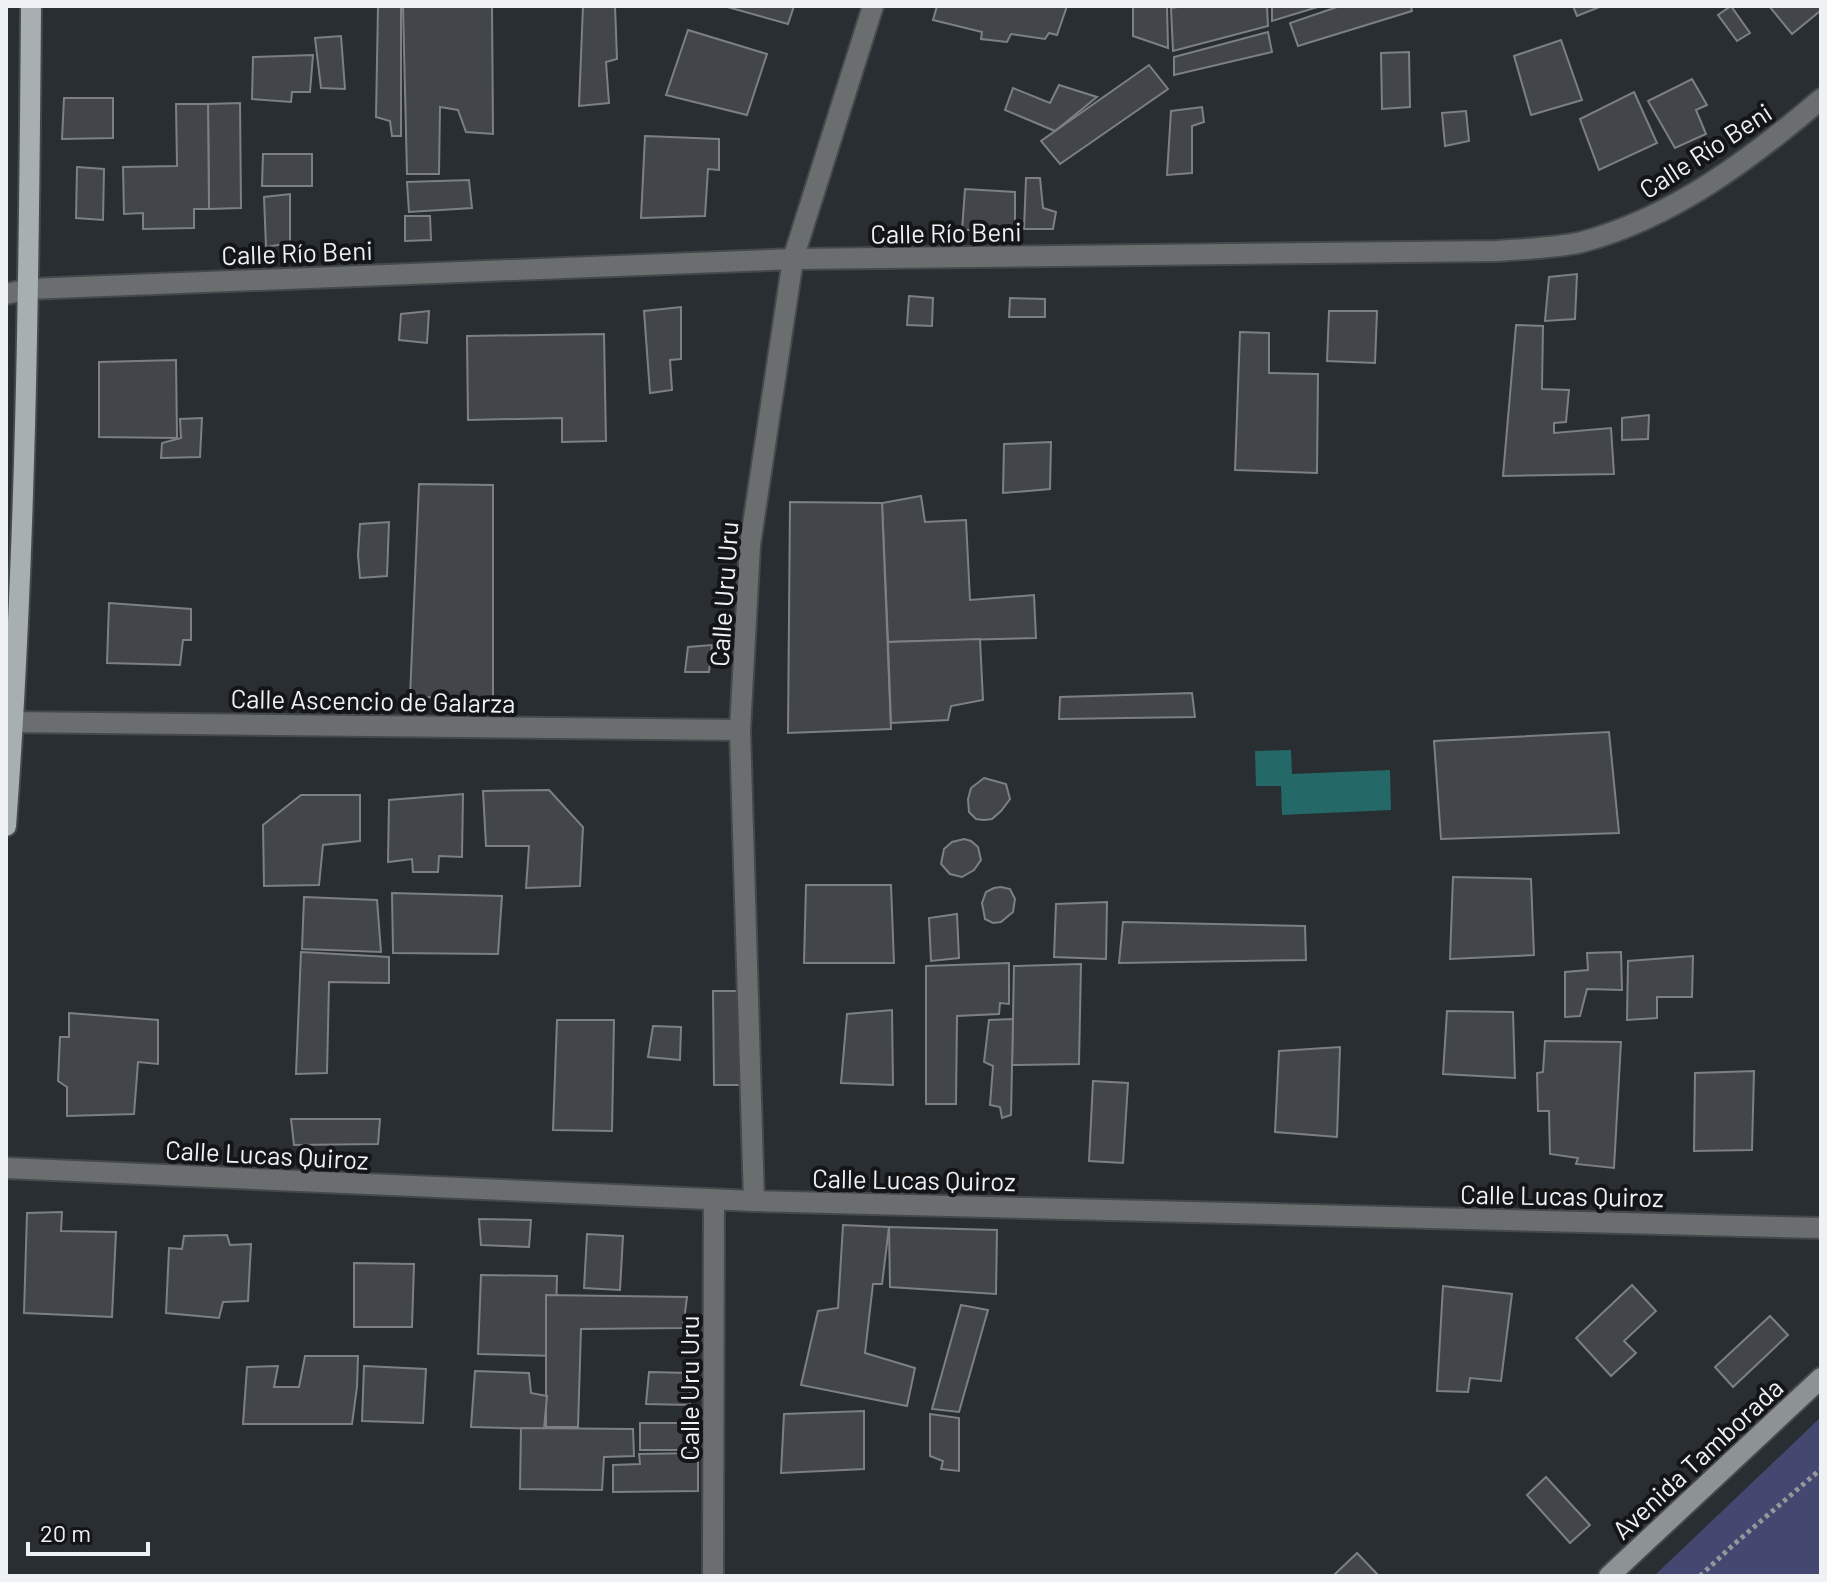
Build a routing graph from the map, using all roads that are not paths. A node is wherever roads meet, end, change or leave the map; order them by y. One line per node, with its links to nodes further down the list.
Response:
1 (31, 6): 5 (main road)
2 (873, 6): 4 (street, Calle Uru Uru)
3 (1821, 99): 4 (street, Calle Río Beni)
4 (793, 259): 5 (street, Calle Río Beni); 8 (street, Calle Uru Uru)
5 (29, 289): 6 (street, Calle Río Beni); 7 (main road)
6 (6, 294)
7 (10, 722): 8 (street, Calle Ascencio de Galarza); 9 (main road)
8 (740, 730): 12 (street, Calle Uru Uru)
9 (6, 826)
10 (6, 1168): 11 (street, Calle Lucas Quiroz)
11 (714, 1200): 12 (street, Calle Lucas Quiroz); 15 (street, Calle Uru Uru)
12 (754, 1201): 13 (street, Calle Lucas Quiroz)
13 (1821, 1228)
14 (1821, 1378): 16 (main road, Avenida Tamborada)
15 (713, 1576)
16 (1609, 1576)

